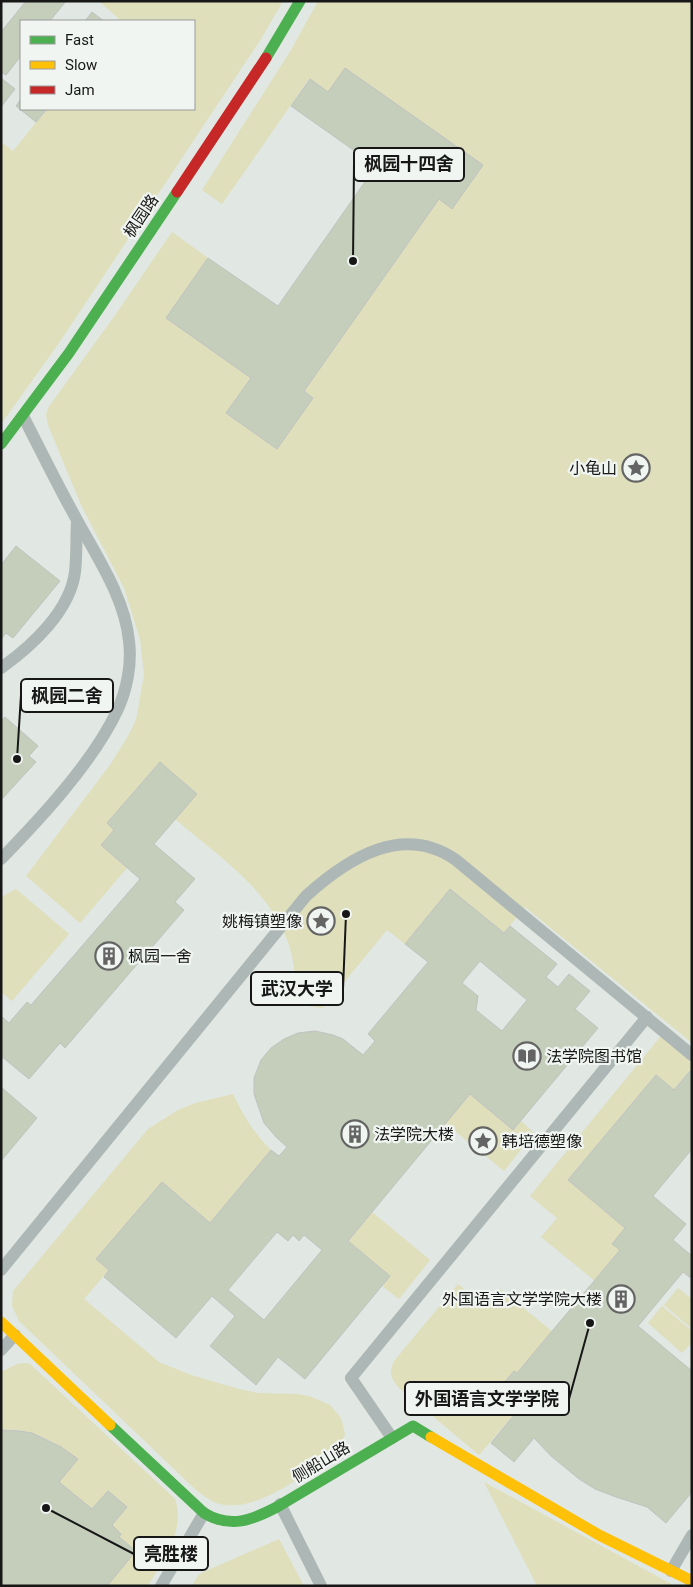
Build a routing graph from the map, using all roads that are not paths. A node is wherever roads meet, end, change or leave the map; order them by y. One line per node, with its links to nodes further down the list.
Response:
1 (300, 1): 2 (street, 枫园路)
2 (23, 416): 3 (street, 枫园路); 4 (lane)
3 (1, 444)
4 (77, 520): 5 (lane); 6 (lane)
5 (1, 668)
6 (1, 859)
7 (647, 1017): 8 (lane); 9 (lane); 13 (lane)
8 (692, 1055)
9 (1, 1270)
10 (1, 1322): 11 (street, 侧船山路)
11 (15, 1335): 12 (lane); 15 (street, 侧船山路)
12 (1, 1350)
13 (392, 1438): 14 (street, 侧船山路); 17 (street, 侧船山路)
14 (280, 1504): 15 (street, 侧船山路); 20 (lane)
15 (204, 1513): 19 (lane)
16 (692, 1535): 17 (lane)
17 (671, 1571): 18 (street, 侧船山路)
18 (692, 1581)
19 (160, 1586)
20 (321, 1586)

